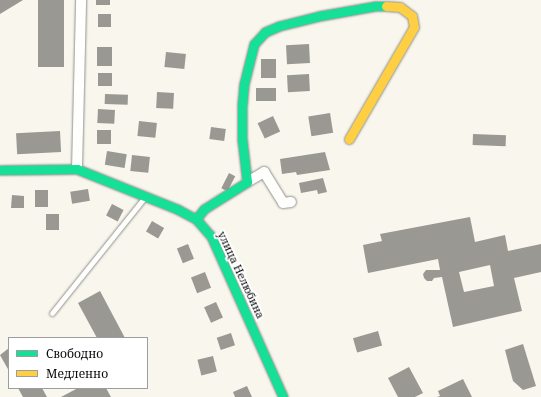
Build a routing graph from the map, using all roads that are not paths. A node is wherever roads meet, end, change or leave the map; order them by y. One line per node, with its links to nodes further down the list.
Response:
1 (81, 0): 3 (street)
2 (349, 139): 5 (street)
3 (77, 169): 4 (street); 6 (street, улица Нелюбина)
4 (0, 170)
5 (247, 182): 7 (street); 8 (street)
6 (146, 196): 8 (street, улица Нелюбина); 9 (lane)
7 (291, 202)
8 (196, 219): 10 (street, улица Нелюбина)
9 (52, 313)
10 (282, 397)

